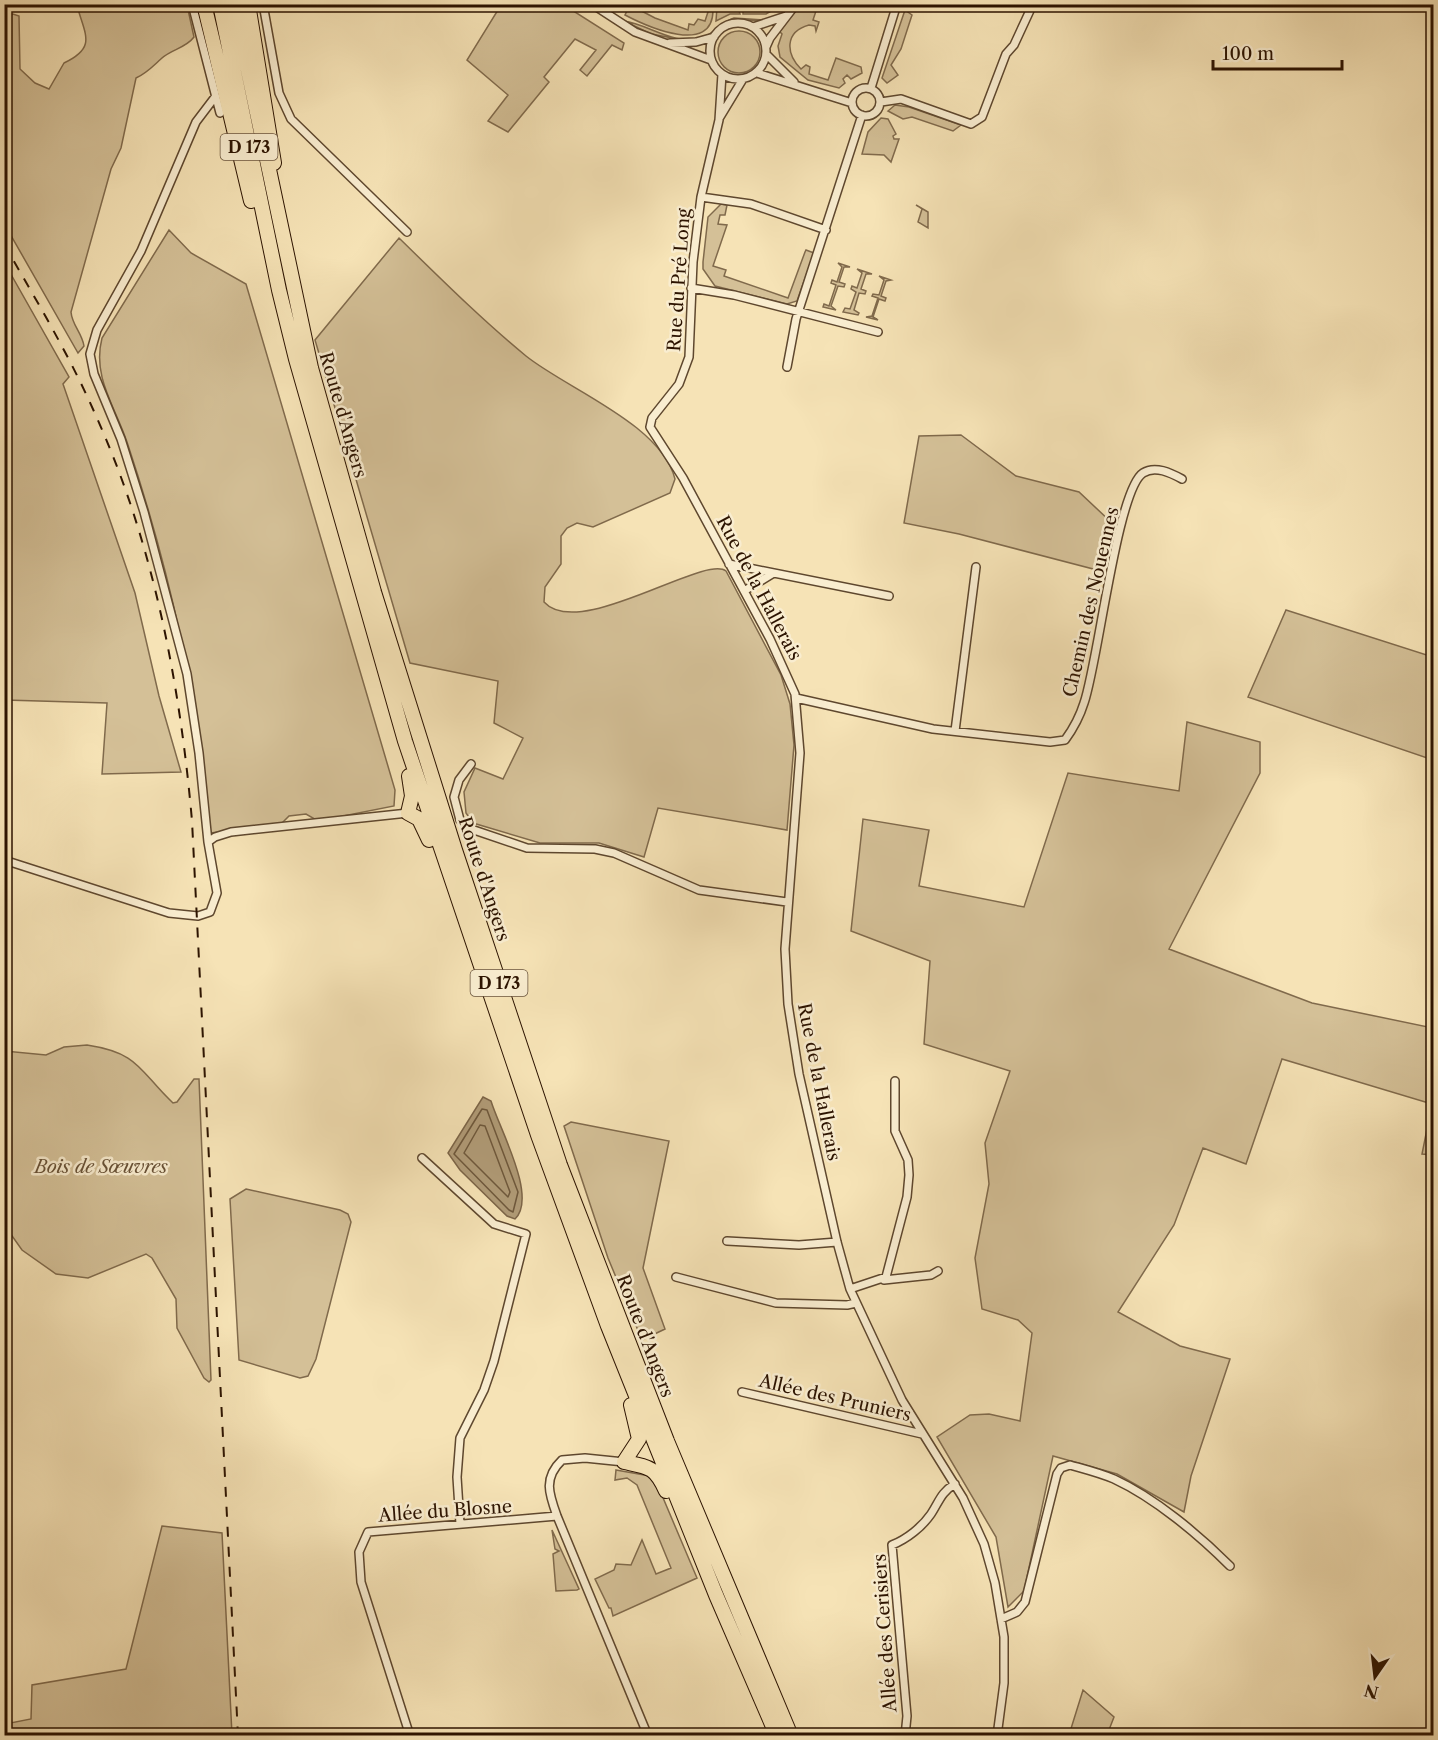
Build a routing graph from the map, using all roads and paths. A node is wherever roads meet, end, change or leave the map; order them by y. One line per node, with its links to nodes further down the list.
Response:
1 (192, 4): 22 (street)
2 (204, 4): 33 (highway)
3 (220, 4): 33 (highway, Route d'Angers / D 173)
4 (234, 4): 29 (highway, Route d'Angers / D 173)
5 (248, 4): 29 (highway)
6 (263, 4): 31 (street)
7 (592, 4): 14 (street)
8 (796, 4): 11 (street)
9 (897, 4): 21 (street)
10 (1033, 4): 23 (street)
11 (786, 16): 12 (street); 15 (street)
12 (753, 27): 13 (street); 15 (street)
13 (714, 37): 14 (street); 16 (street)
14 (665, 43): 16 (street)
15 (766, 50): 17 (street); 20 (street)
16 (711, 60): 18 (street)
17 (757, 73): 19 (street); 20 (street)
18 (722, 74): 19 (street); 27 (street, Rue du Pré Long)
19 (743, 79): 27 (street, Rue du Pré Long)
20 (798, 86): 24 (street)
21 (871, 88): 23 (street); 24 (street)
22 (215, 97): 25 (street); 49 (street)
23 (881, 102): 26 (street)
24 (852, 103): 26 (street)
25 (220, 112)
26 (862, 115): 30 (street)
27 (719, 120): 28 (street, Rue du Pré Long)
28 (701, 197): 30 (street); 32 (street, Rue du Pré Long)
29 (275, 207): 75 (highway, Route d'Angers / D 173)
30 (826, 230): 34 (street)
31 (407, 232)
32 (691, 288): 34 (street); 37 (street, Rue du Pré Long)
33 (279, 290): 46 (highway, Route d'Angers / D 173)
34 (799, 311): 35 (street); 36 (street)
35 (878, 332)
36 (787, 367)
37 (652, 432): 39 (street, Rue de la Hallerais)
38 (1182, 478): 45 (street, Chemin des Nouennes)
39 (729, 564): 41 (street); 42 (street, Rue de la Hallerais)
40 (976, 567): 45 (street)
41 (772, 574): 42 (street); 43 (street)
42 (744, 591): 44 (street, Rue de la Hallerais)
43 (889, 596)
44 (796, 698): 45 (street, Chemin des Nouennes); 51 (street, Rue de la Hallerais)
45 (955, 731)
46 (405, 741): 48 (highway); 52 (highway, Route d'Angers / D 173)
47 (471, 764): 51 (street)
48 (408, 813): 49 (street); 52 (highway)
49 (208, 842): 50 (street)
50 (4, 860)
51 (787, 902): 56 (street, Rue de la Hallerais)
52 (459, 908): 62 (highway, Route d'Angers / D 173)
53 (896, 1081): 59 (street)
54 (423, 1158): 68 (street)
55 (727, 1241): 56 (street)
56 (837, 1242): 60 (street, Rue de la Hallerais)
57 (938, 1271): 59 (street)
58 (676, 1277): 61 (street)
59 (884, 1280): 60 (street)
60 (850, 1289): 61 (street, Rue de la Hallerais)
61 (856, 1303): 64 (street, Rue de la Hallerais)
62 (608, 1326): 65 (highway); 70 (highway, Route d'Angers / D 173)
63 (742, 1392): 64 (street, Allée des Pruniers)
64 (922, 1434): 66 (street, Rue de la Hallerais)
65 (624, 1462): 67 (street); 70 (highway)
66 (955, 1484): 71 (street, Rue de la Hallerais); 76 (street, Allée des Cerisiers)
67 (557, 1516): 68 (street, Allée du Blosne); 73 (street)
68 (460, 1524): 72 (street, Allée du Blosne)
69 (1230, 1566): 71 (street)
70 (716, 1595): 74 (highway, Route d'Angers / D 173)
71 (1001, 1620): 77 (street, Rue de la Hallerais)
72 (410, 1736)
73 (648, 1736)
74 (777, 1736)
75 (791, 1736)
76 (905, 1736)
77 (997, 1736)

